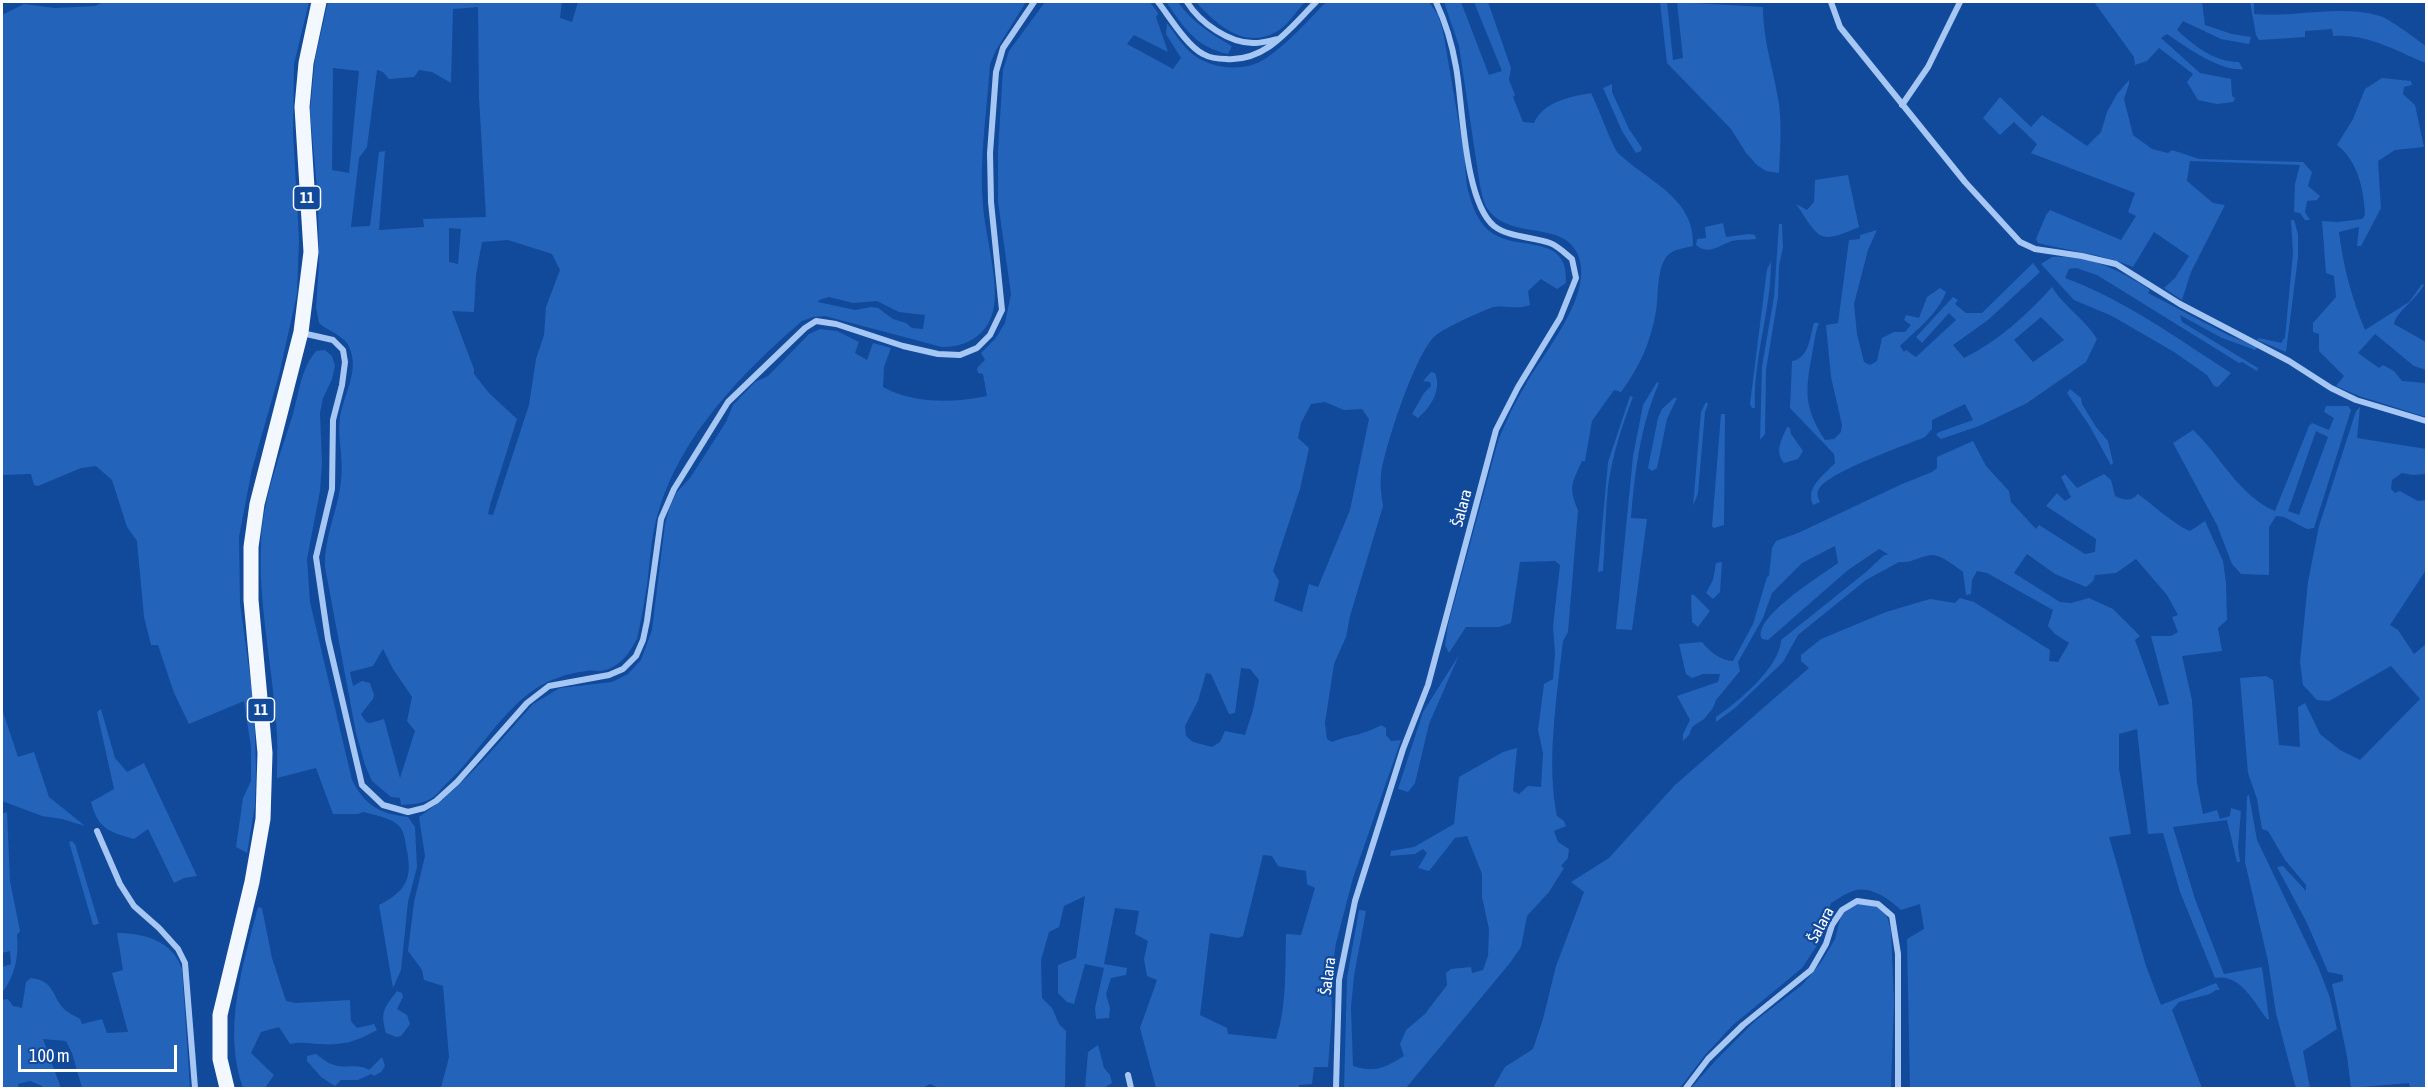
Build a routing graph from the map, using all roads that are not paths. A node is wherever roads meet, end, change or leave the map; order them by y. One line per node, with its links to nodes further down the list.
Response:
1 (319, 2): 11 (main road, 11)
2 (1034, 2): 11 (street)
3 (1158, 2): 9 (street)
4 (1187, 2): 9 (street)
5 (1316, 2): 9 (street)
6 (1437, 2): 18 (street, Šalara)
7 (1831, 2): 10 (street)
8 (1960, 2): 10 (street)
9 (1280, 38)
10 (1902, 105): 12 (street)
11 (301, 332): 16 (main road, 11)
12 (2427, 421)
13 (97, 831): 15 (street)
14 (1128, 1075): 17 (street)
15 (195, 1089)
16 (227, 1089)
17 (1131, 1089)
18 (1336, 1089)
19 (1686, 1089): 20 (street, Šalara)
20 (1898, 1089)

